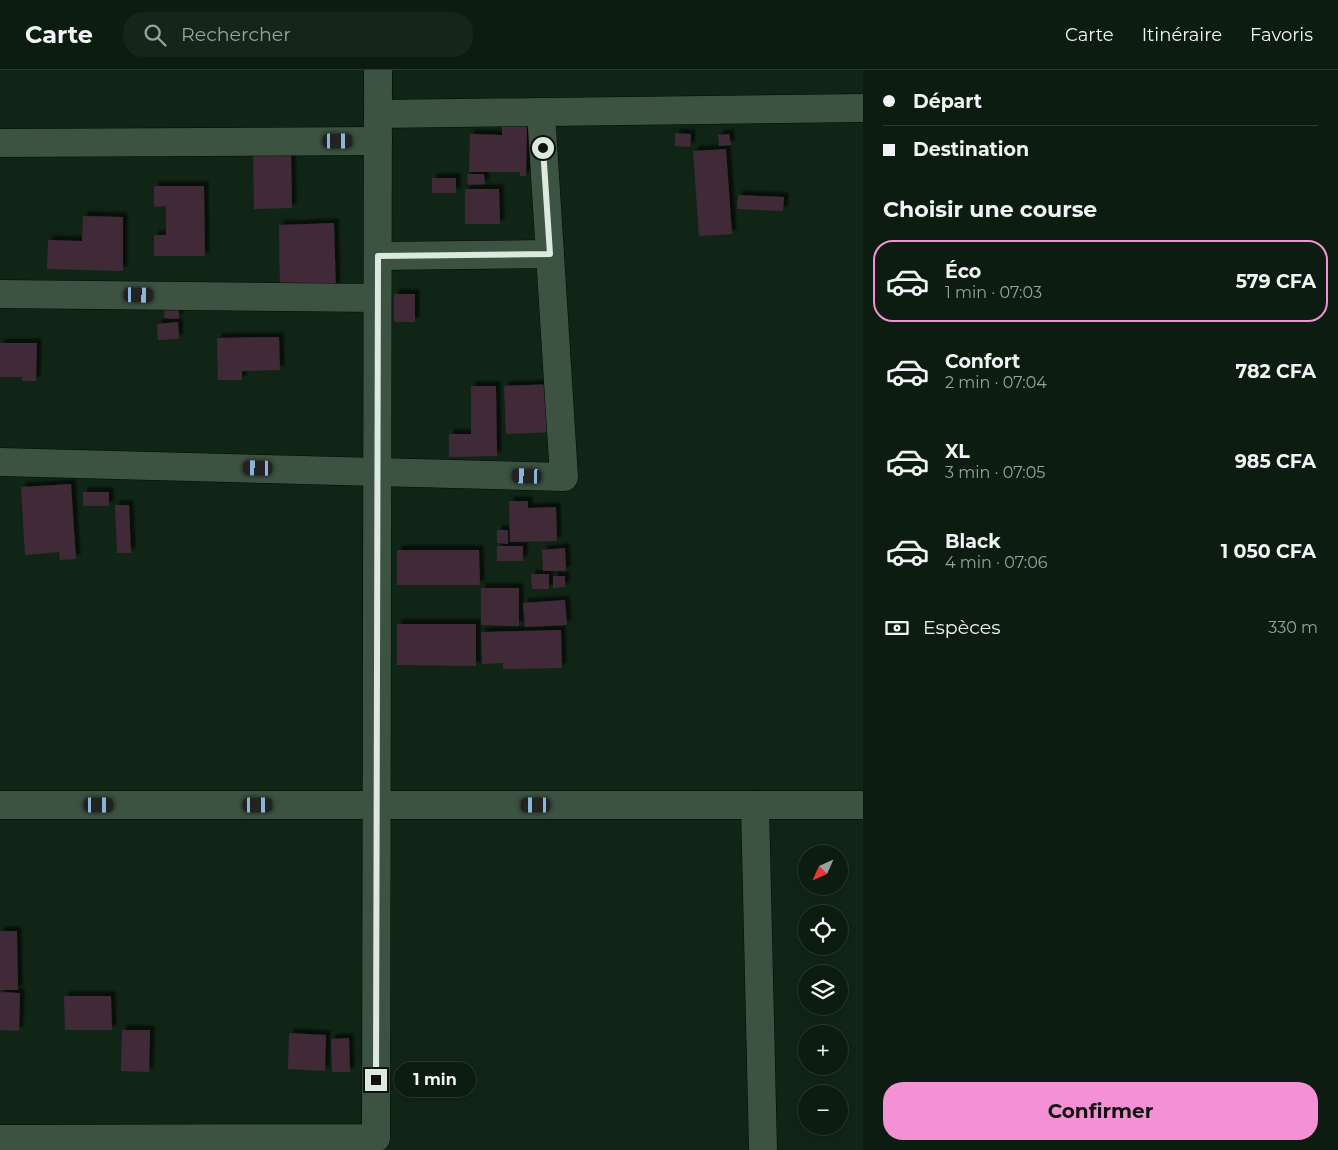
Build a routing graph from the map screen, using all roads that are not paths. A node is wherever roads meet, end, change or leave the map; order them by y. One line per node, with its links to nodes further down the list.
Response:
1 (378, 70): 4 (street)
2 (863, 108): 3 (street)
3 (541, 112): 4 (street); 7 (street)
4 (378, 114): 5 (street)
5 (378, 141): 6 (street); 8 (street)
6 (0, 143)
7 (550, 254): 8 (street); 12 (street)
8 (378, 256): 10 (street)
9 (0, 294): 10 (street)
10 (377, 298): 12 (street)
11 (0, 462): 12 (street)
12 (377, 472): 14 (street)
13 (0, 805): 14 (street)
14 (376, 805): 15 (street); 19 (street)
15 (755, 805): 16 (street); 20 (street)
16 (863, 805)
17 (0, 1139): 18 (street)
18 (194, 1144): 19 (street)
19 (357, 1144)
20 (763, 1150)

